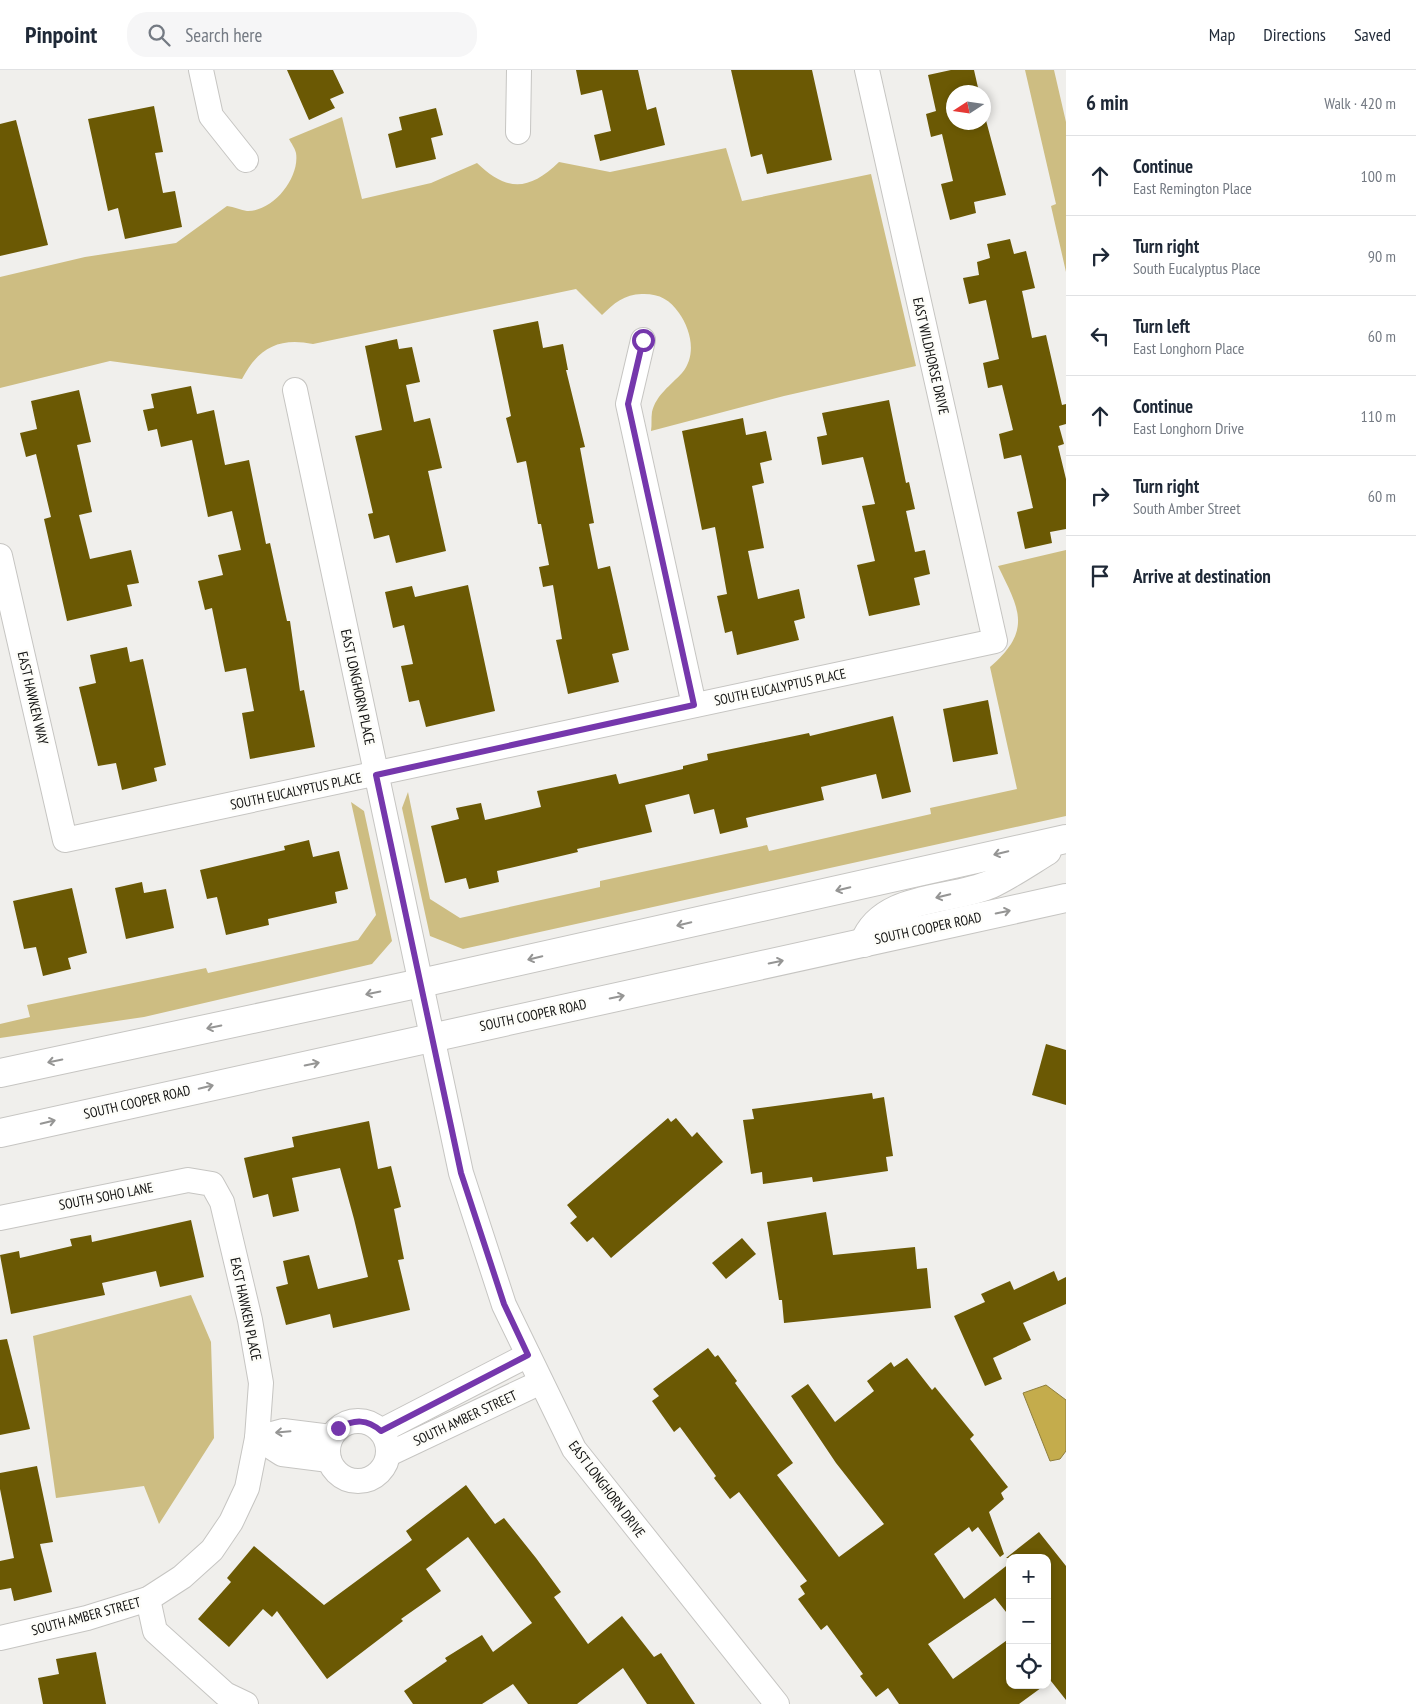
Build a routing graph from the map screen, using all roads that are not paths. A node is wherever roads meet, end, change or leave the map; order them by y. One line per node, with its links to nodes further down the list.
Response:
1 (201, 70): 5 (street)
2 (519, 70): 4 (street)
3 (867, 70): 9 (street, EAST WILDHORSE DRIVE)
4 (518, 132)
5 (246, 160)
6 (643, 340): 10 (street)
7 (295, 390): 11 (street, EAST LONGHORN PLACE)
8 (0, 556): 12 (street, EAST HAWKEN WAY)
9 (995, 641): 10 (street, SOUTH EUCALYPTUS PLACE)
10 (694, 705): 11 (street, SOUTH EUCALYPTUS PLACE)
11 (376, 775): 12 (street, SOUTH EUCALYPTUS PLACE); 16 (street, EAST LONGHORN PLACE)
12 (65, 840)
13 (1066, 840): 15 (main road, one-way to 15); 16 (main road, one-way to 16)
14 (1066, 898): 15 (main road, SOUTH COOPER ROAD, one-way to 14)
15 (864, 943): 17 (main road, SOUTH COOPER ROAD, one-way to 15)
16 (421, 983): 17 (street, EAST LONGHORN DRIVE); 18 (main road, one-way to 18)
17 (432, 1037): 19 (main road, SOUTH COOPER ROAD, one-way to 17); 22 (street, EAST LONGHORN DRIVE)
18 (0, 1073)
19 (0, 1133)
20 (212, 1184): 21 (street, SOUTH SOHO LANE); 26 (street, EAST HAWKEN PLACE)
21 (0, 1218)
22 (528, 1355): 23 (street, EAST LONGHORN DRIVE); 24 (street, SOUTH AMBER STREET)
23 (541, 1382): 27 (street, SOUTH AMBER STREET); 32 (street, EAST LONGHORN DRIVE)
24 (381, 1431): 25 (street); 27 (street)
25 (331, 1437): 26 (street, one-way to 26); 28 (street)
26 (257, 1438): 28 (street); 29 (street, SOUTH AMBER STREET)
27 (388, 1454): 28 (street)
28 (329, 1460)
29 (148, 1599): 30 (street, SOUTH AMBER STREET); 31 (street)
30 (0, 1638)
31 (246, 1704)
32 (777, 1704)

